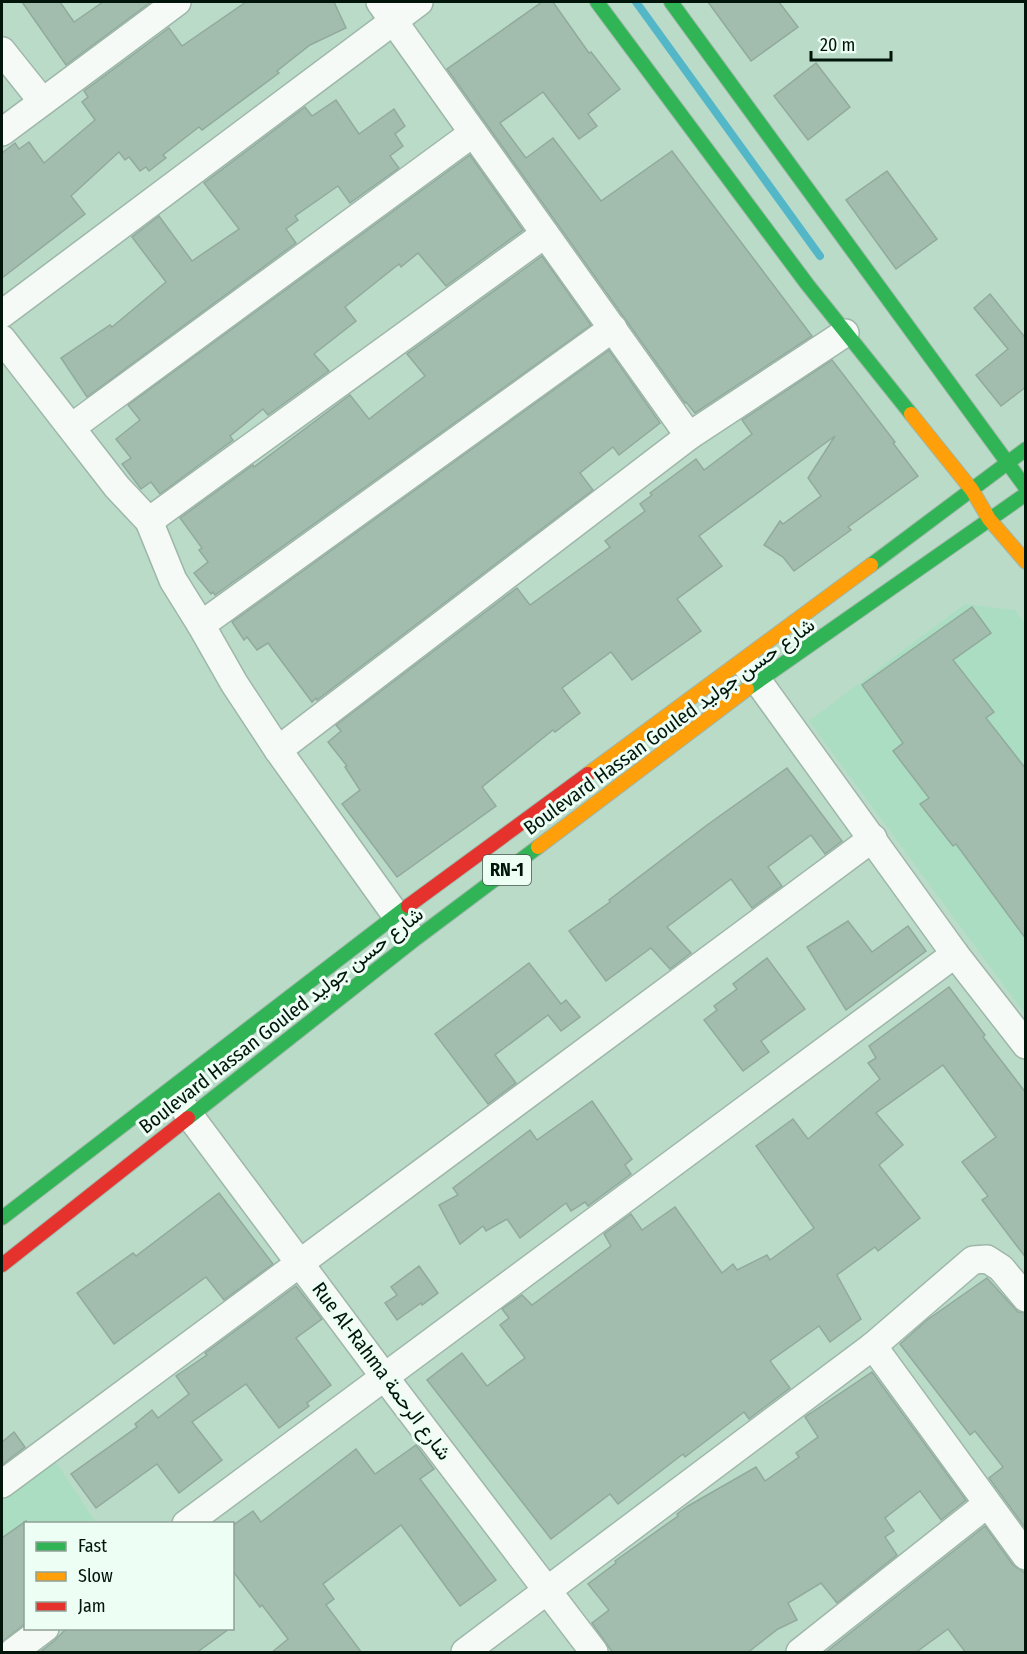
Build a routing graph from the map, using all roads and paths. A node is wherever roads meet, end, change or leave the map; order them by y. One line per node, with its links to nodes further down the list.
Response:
1 (177, 2): 7 (street)
2 (419, 2): 5 (street)
3 (597, 2): 13 (main road)
4 (671, 2): 18 (main road)
5 (387, 11): 9 (street); 11 (street)
6 (2, 51): 7 (street)
7 (42, 100): 8 (street)
8 (2, 132)
9 (473, 133): 10 (street); 15 (street)
10 (545, 234): 12 (street); 23 (street)
11 (2, 314)
12 (613, 328): 16 (street); 25 (street)
13 (845, 333): 16 (street); 20 (main road)
14 (2, 339): 15 (street)
15 (72, 427): 23 (street)
16 (689, 436): 28 (street)
17 (1026, 449): 18 (main road, Boulevard Hassan Gouled شارع حسن جوليد / RN-1)
18 (1006, 463): 19 (main road); 20 (main road, Boulevard Hassan Gouled شارع حسن جوليد / RN-1)
19 (1026, 488)
20 (972, 490): 22 (main road); 26 (main road, Boulevard Hassan Gouled شارع حسن جوليد / RN-1)
21 (1026, 494): 22 (main road, Boulevard Hassan Gouled شارع حسن جوليد / RN-1)
22 (990, 519): 24 (main road); 27 (main road, Boulevard Hassan Gouled شارع حسن جوليد / RN-1)
23 (149, 521): 25 (street)
24 (1026, 562)
25 (201, 625): 28 (street)
26 (743, 659): 27 (street); 30 (main road, Boulevard Hassan Gouled شارع حسن جوليد / RN-1)
27 (757, 682): 29 (street); 31 (main road, Boulevard Hassan Gouled شارع حسن جوليد / RN-1)
28 (278, 750): 30 (street)
29 (873, 838): 32 (street); 37 (street)
30 (398, 914): 31 (street); 34 (main road, Boulevard Hassan Gouled شارع حسن جوليد / RN-1)
31 (414, 940): 35 (main road, Boulevard Hassan Gouled شارع حسن جوليد / RN-1)
32 (955, 954): 33 (street); 41 (street)
33 (1026, 1045)
34 (171, 1089): 35 (street, Rue Al-Rahma شارع الرحمة); 36 (main road, Boulevard Hassan Gouled شارع حسن جوليد / RN-1)
35 (190, 1118): 37 (street, Rue Al-Rahma شارع الرحمة); 38 (main road, Boulevard Hassan Gouled شارع حسن جوليد / RN-1)
36 (2, 1218)
37 (300, 1263): 41 (street, Rue Al-Rahma شارع الرحمة); 42 (street)
38 (2, 1265)
39 (1026, 1298): 40 (street)
40 (873, 1346): 43 (street); 46 (street)
41 (383, 1375): 44 (street); 46 (street, Rue Al-Rahma شارع الرحمة)
42 (2, 1484)
43 (987, 1504): 45 (street); 51 (street)
44 (189, 1522)
45 (1026, 1556)
46 (548, 1590): 49 (street); 50 (street, Rue Al-Rahma شارع الرحمة)
47 (44, 1630): 48 (street)
48 (13, 1653)
49 (465, 1653)
50 (594, 1653)
51 (800, 1653)

